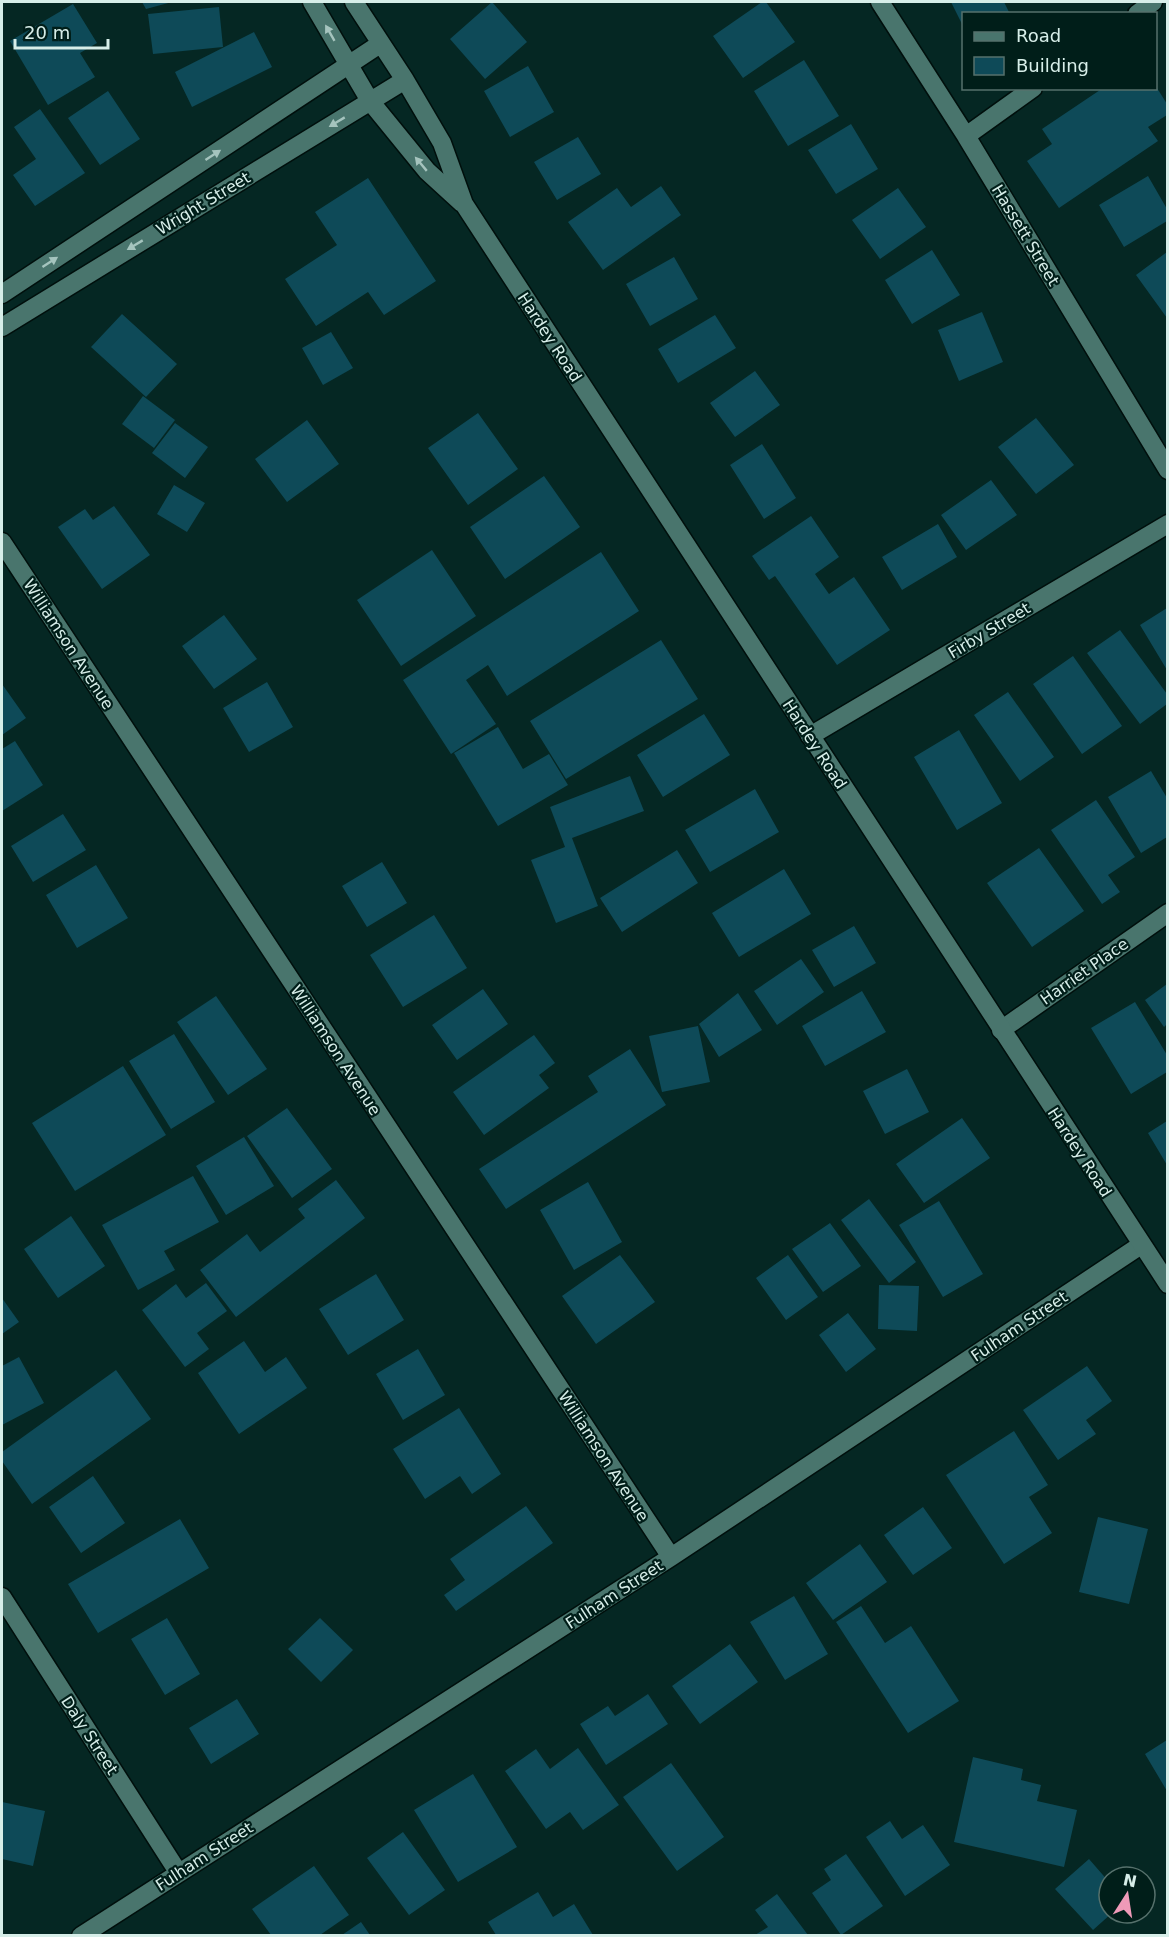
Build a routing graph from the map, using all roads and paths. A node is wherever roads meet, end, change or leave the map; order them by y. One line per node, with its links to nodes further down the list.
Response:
1 (312, 2): 7 (street, Hardey Road, one-way to 1)
2 (354, 2): 6 (street, Hardey Road)
3 (880, 2): 11 (street, Hassett Street)
4 (1153, 2): 5 (street)
5 (1140, 12)
6 (380, 44): 7 (street, Wright Street); 8 (street, Hardey Road)
7 (349, 65): 10 (street, Hardey Road); 13 (street, Wright Street, one-way to 7)
8 (405, 80): 10 (street, Wright Street); 12 (street, Hardey Road)
9 (1030, 90): 11 (street)
10 (370, 101): 12 (street, Hardey Road, one-way to 10); 14 (street, Wright Street, one-way to 14)
11 (966, 136): 15 (street, Hassett Street)
12 (464, 204): 18 (street, Hardey Road)
13 (2, 294)
14 (2, 327)
15 (1167, 471)
16 (1167, 524): 18 (street, Firby Street)
17 (2, 542): 23 (street, Williamson Avenue)
18 (810, 736): 20 (street, Hardey Road)
19 (1167, 913): 20 (street, Harriet Place)
20 (1001, 1030): 21 (street, Hardey Road)
21 (1141, 1245): 22 (street, Hardey Road); 23 (street, Fulham Street)
22 (1166, 1277)
23 (671, 1557): 25 (street, Fulham Street)
24 (2, 1597): 25 (street, Daly Street)
25 (178, 1872): 26 (street, Fulham Street)
26 (81, 1935)

